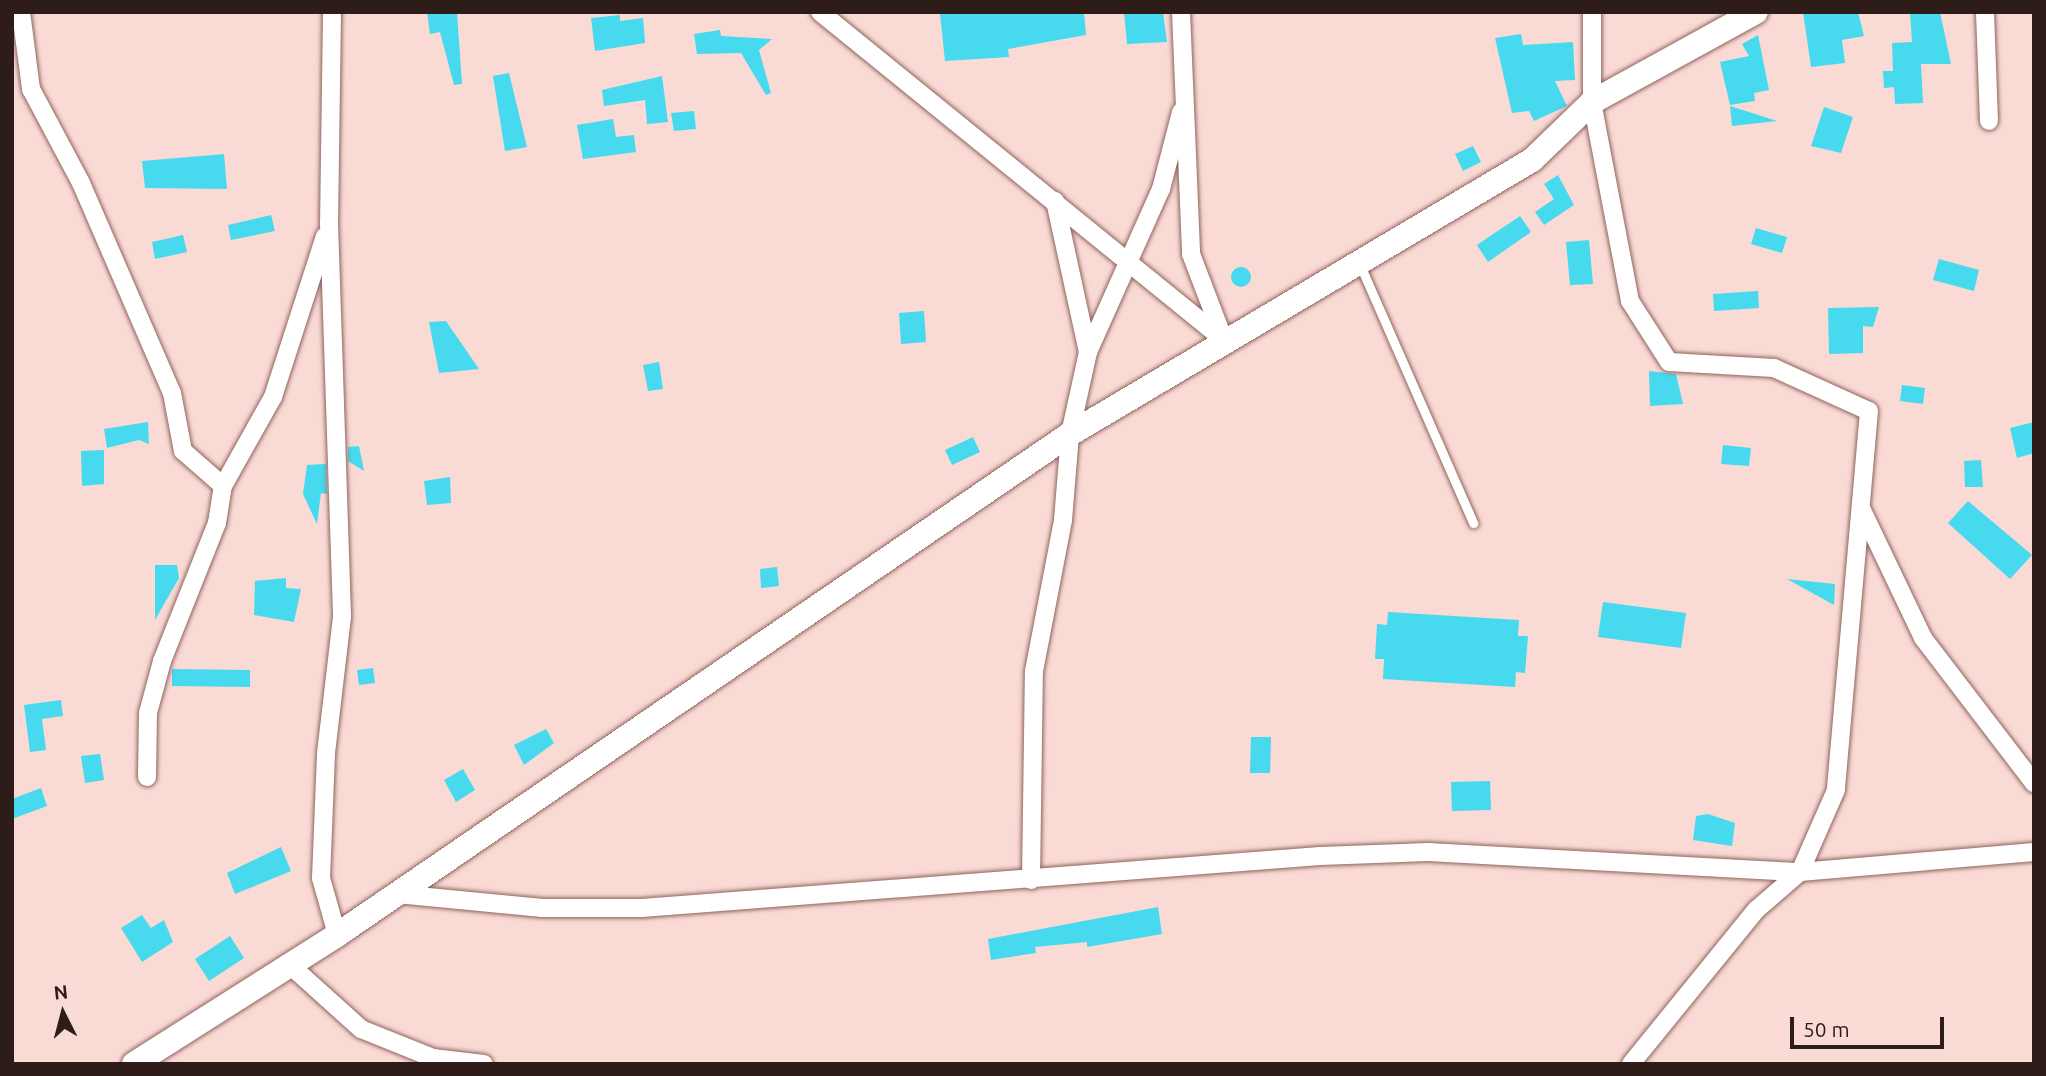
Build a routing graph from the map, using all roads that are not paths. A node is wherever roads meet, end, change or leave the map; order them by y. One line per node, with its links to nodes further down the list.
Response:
1 (22, 12): 18 (street)
2 (332, 12): 12 (street)
3 (820, 12): 11 (street)
4 (1181, 12): 9 (street)
5 (1592, 12): 8 (street)
6 (1756, 12): 8 (main road)
7 (1984, 12): 10 (street)
8 (1592, 102): 13 (main road); 19 (street)
9 (1181, 112): 14 (street); 15 (street)
10 (1989, 121)
11 (1055, 201): 14 (street); 16 (street)
12 (329, 223): 18 (street); 27 (street)
13 (1358, 261): 15 (main road); 20 (lane)
14 (1130, 265): 15 (street); 16 (street)
15 (1224, 340): 17 (main road)
16 (1088, 352): 17 (street)
17 (1070, 434): 25 (street); 26 (main road)
18 (223, 486): 21 (street)
19 (1861, 508): 22 (street); 24 (street)
20 (1473, 523)
21 (147, 776)
22 (2034, 783)
23 (2034, 852): 24 (street)
24 (1800, 872): 25 (street); 31 (street)
25 (1031, 880): 26 (street)
26 (397, 894): 27 (main road)
27 (337, 935): 28 (main road)
28 (290, 965): 29 (main road); 30 (street)
29 (134, 1064)
30 (484, 1064)
31 (1630, 1064)

